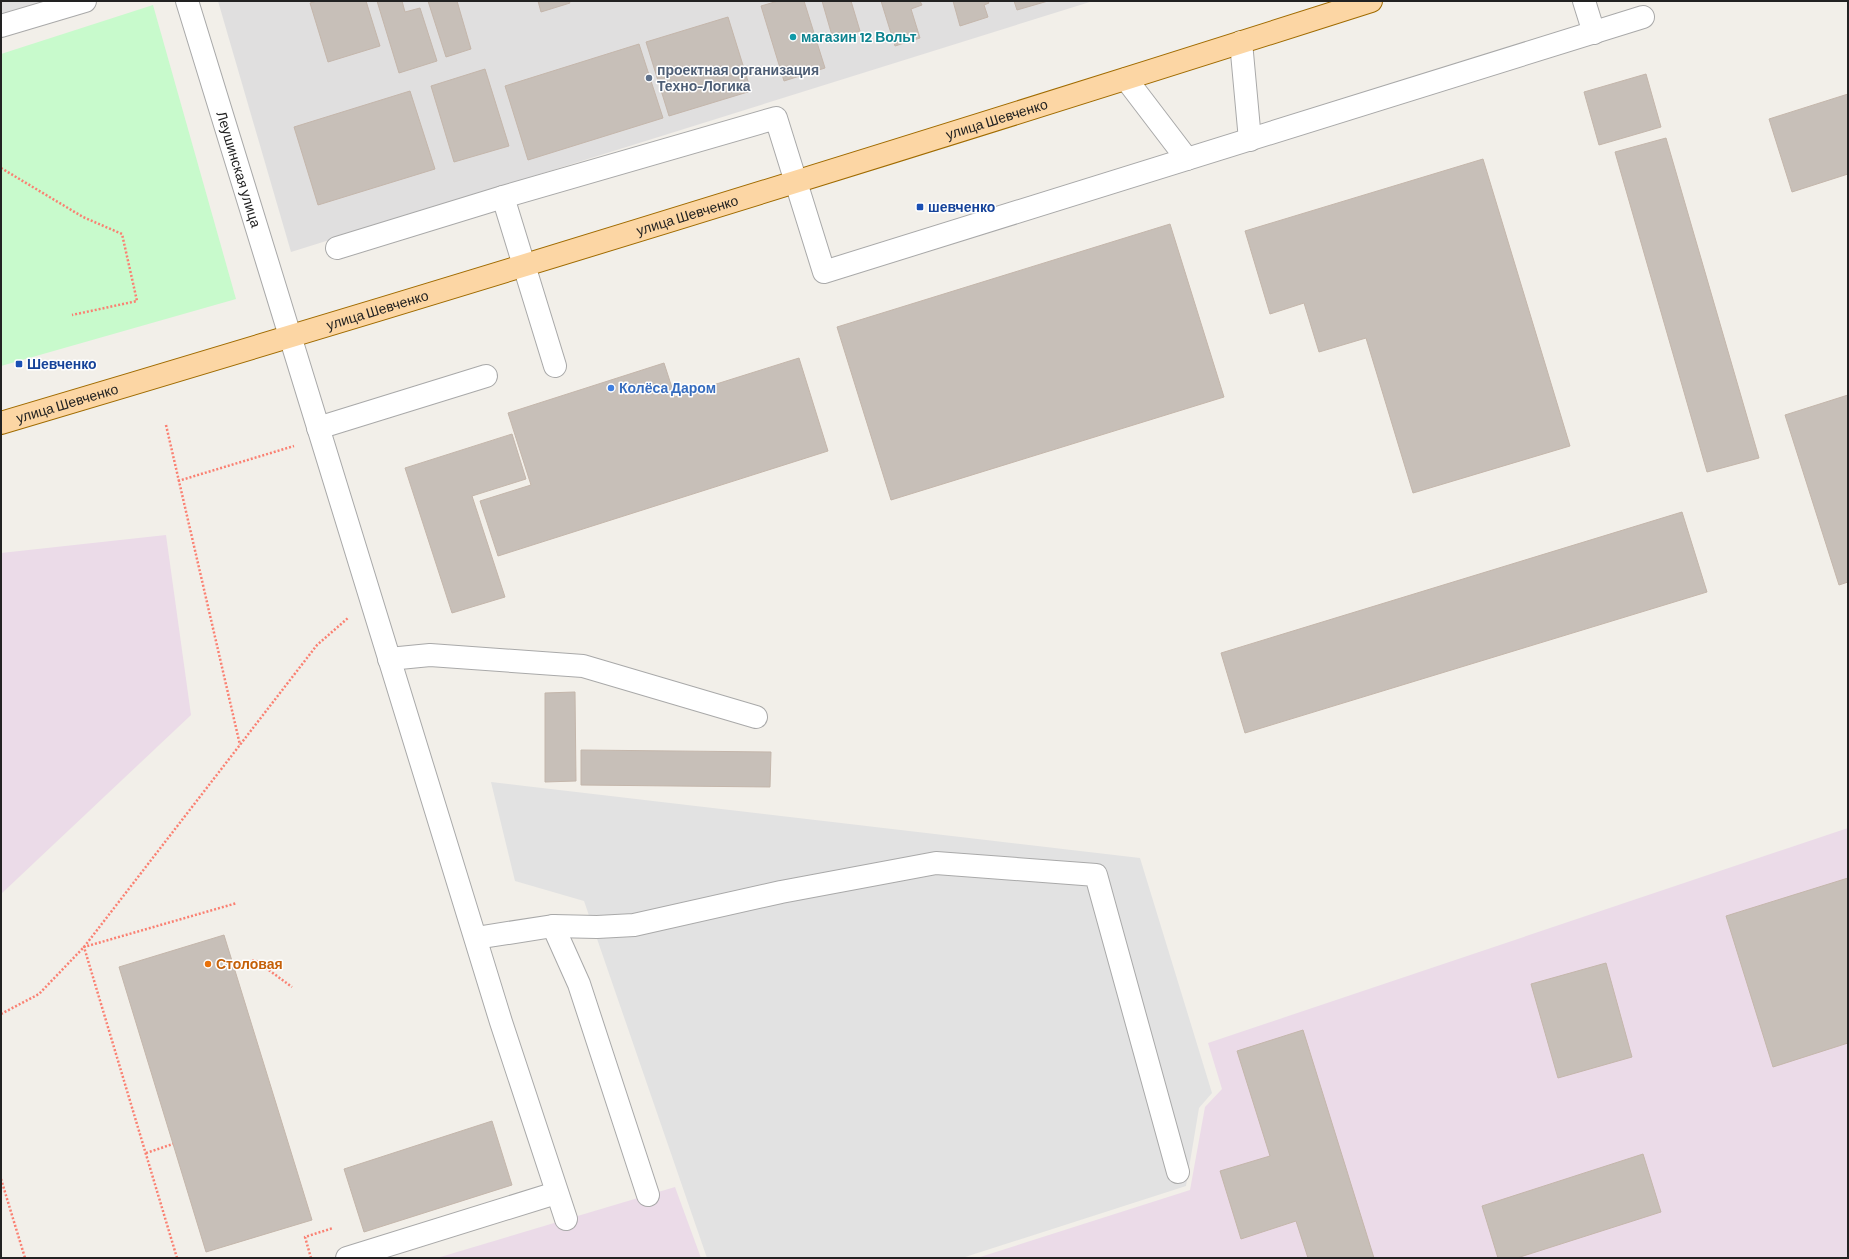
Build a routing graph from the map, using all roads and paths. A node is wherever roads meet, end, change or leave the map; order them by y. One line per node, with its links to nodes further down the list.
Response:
1 (85, 1): 6 (street)
2 (187, 1): 18 (street, Леушинская улица)
3 (1371, 1): 8 (main road, улица Шевченко)
4 (1584, 1): 7 (street)
5 (1643, 17): 7 (street)
6 (1, 26)
7 (1594, 33): 10 (street)
8 (1241, 42): 9 (main road, улица Шевченко); 10 (street)
9 (1126, 79): 11 (street); 13 (main road, улица Шевченко)
10 (1250, 140): 11 (street)
11 (1187, 160): 13 (street)
12 (1, 168): 17 (path)
13 (796, 182): 14 (street); 16 (main road, улица Шевченко)
14 (503, 197): 15 (street); 16 (street)
15 (337, 248)
16 (524, 266): 18 (main road, улица Шевченко); 19 (street)
17 (72, 315)
18 (290, 337): 21 (main road, улица Шевченко); 23 (street, Леушинская улица)
19 (556, 366)
20 (486, 376): 23 (street)
21 (1, 423)
22 (166, 425): 24 (path)
23 (320, 433): 24 (path); 25 (street, Леушинская улица)
24 (178, 481): 28 (path)
25 (371, 598): 26 (street, Леушинская улица); 28 (path)
26 (389, 659): 27 (street); 31 (street, Леушинская улица)
27 (756, 717)
28 (240, 745): 32 (path)
29 (237, 903): 32 (path)
30 (553, 926): 31 (street); 38 (street); 41 (street)
31 (476, 938): 40 (street, Леушинская улица)
32 (84, 947): 35 (path); 37 (path)
33 (234, 966): 34 (path)
34 (292, 987)
35 (1, 1014)
36 (173, 1144): 37 (path)
37 (146, 1152): 45 (path)
38 (1178, 1172)
39 (1, 1179): 44 (path)
40 (556, 1193): 42 (street, Леушинская улица); 47 (street)
41 (648, 1195)
42 (566, 1219)
43 (333, 1228): 46 (path)
44 (25, 1258)
45 (177, 1258)
46 (312, 1258)
47 (347, 1258)

